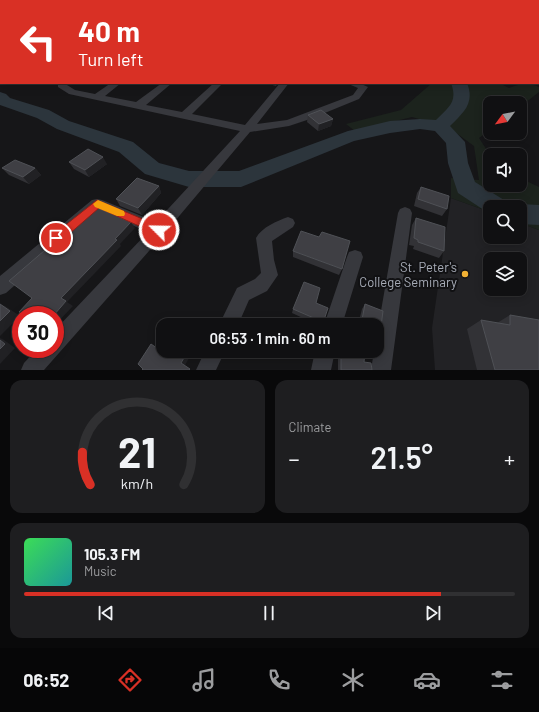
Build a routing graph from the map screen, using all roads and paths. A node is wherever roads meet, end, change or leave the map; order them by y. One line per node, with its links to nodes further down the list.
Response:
1 (62, 84): 7 (street)
2 (116, 84): 7 (street)
3 (167, 84): 8 (street)
4 (218, 84): 9 (street)
5 (284, 84): 10 (street)
6 (353, 84): 10 (street)
7 (96, 98): 8 (street)
8 (139, 105): 9 (street)
9 (185, 115): 10 (street)
10 (248, 129): 13 (street)
11 (405, 213): 25 (street)
12 (288, 223): 16 (street)
13 (159, 230): 15 (street); 18 (street)
14 (355, 257): 17 (street)
15 (0, 287)
16 (231, 318)
17 (335, 318)
18 (64, 334)
19 (42, 358): 22 (street)
20 (212, 358): 23 (street)
21 (324, 358): 24 (street)
22 (31, 370)
23 (206, 370)
24 (321, 370)
25 (381, 370)

